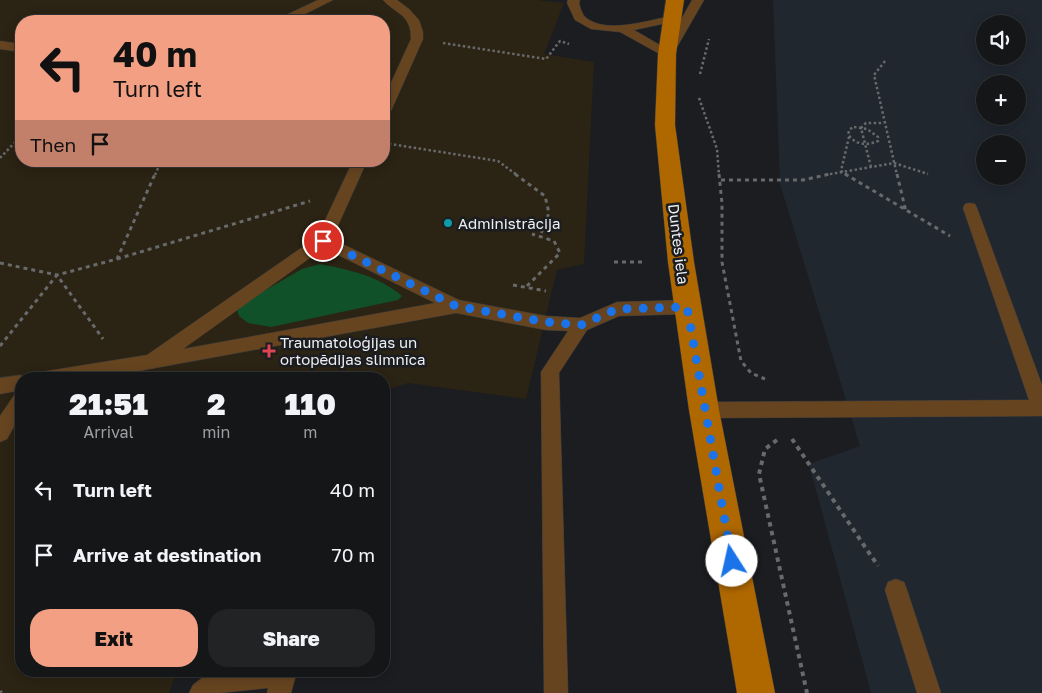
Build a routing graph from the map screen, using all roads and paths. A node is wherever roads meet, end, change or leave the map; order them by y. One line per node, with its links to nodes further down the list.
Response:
1 (327, 0): 6 (lane)
2 (389, 0): 10 (lane)
3 (675, 0): 7 (main road, Duntes iela)
4 (698, 0): 14 (lane)
5 (571, 1): 8 (lane)
6 (294, 15)
7 (672, 19): 8 (lane); 14 (main road, Duntes iela)
8 (623, 29): 14 (lane)
9 (710, 36): 16 (path)
10 (418, 39): 11 (path); 18 (lane)
11 (570, 44)
12 (0, 45): 13 (lane)
13 (15, 47)
14 (667, 54): 45 (main road, Duntes iela)
15 (885, 62): 19 (path)
16 (700, 79)
17 (698, 94): 32 (path)
18 (390, 98)
19 (884, 123): 20 (path); 26 (path)
20 (861, 128): 21 (path); 24 (path); 24 (path)
21 (849, 137): 24 (path); 30 (path)
22 (15, 142): 25 (path)
23 (390, 144): 37 (path)
24 (865, 144): 29 (path)
25 (0, 158)
26 (894, 163): 29 (path); 31 (path); 35 (path)
27 (158, 167): 40 (path)
28 (357, 167): 33 (lane)
29 (871, 167): 30 (path)
30 (840, 171): 32 (path); 35 (path)
31 (928, 174)
32 (721, 180): 55 (path)
33 (347, 190): 38 (lane); 40 (path)
34 (970, 208): 39 (lane)
35 (907, 212): 39 (path)
36 (532, 234): 37 (path)
37 (540, 236): 43 (path)
38 (323, 241): 44 (lane); 48 (lane)
39 (987, 257): 54 (lane)
40 (117, 259): 42 (path)
41 (0, 263): 42 (path)
42 (57, 274): 47 (path); 49 (path)
43 (526, 287)
44 (456, 306): 46 (lane); 48 (lane)
45 (687, 307): 46 (lane); 56 (main road, Duntes iela)
46 (581, 325): 64 (lane)
47 (0, 346)
48 (150, 362): 49 (lane)
49 (123, 366): 50 (lane)
50 (88, 372)
51 (15, 384): 52 (lane)
52 (0, 386)
53 (15, 408): 57 (lane)
54 (1042, 408): 55 (lane)
55 (773, 409): 56 (lane); 66 (path)
56 (704, 410): 65 (main road, Duntes iela)
57 (0, 433)
58 (790, 436): 59 (path)
59 (896, 590): 67 (lane)
60 (261, 677): 62 (lane)
61 (283, 677): 63 (lane)
62 (201, 693)
63 (279, 693)
64 (556, 693)
65 (756, 693)
66 (807, 693)
67 (929, 693)

